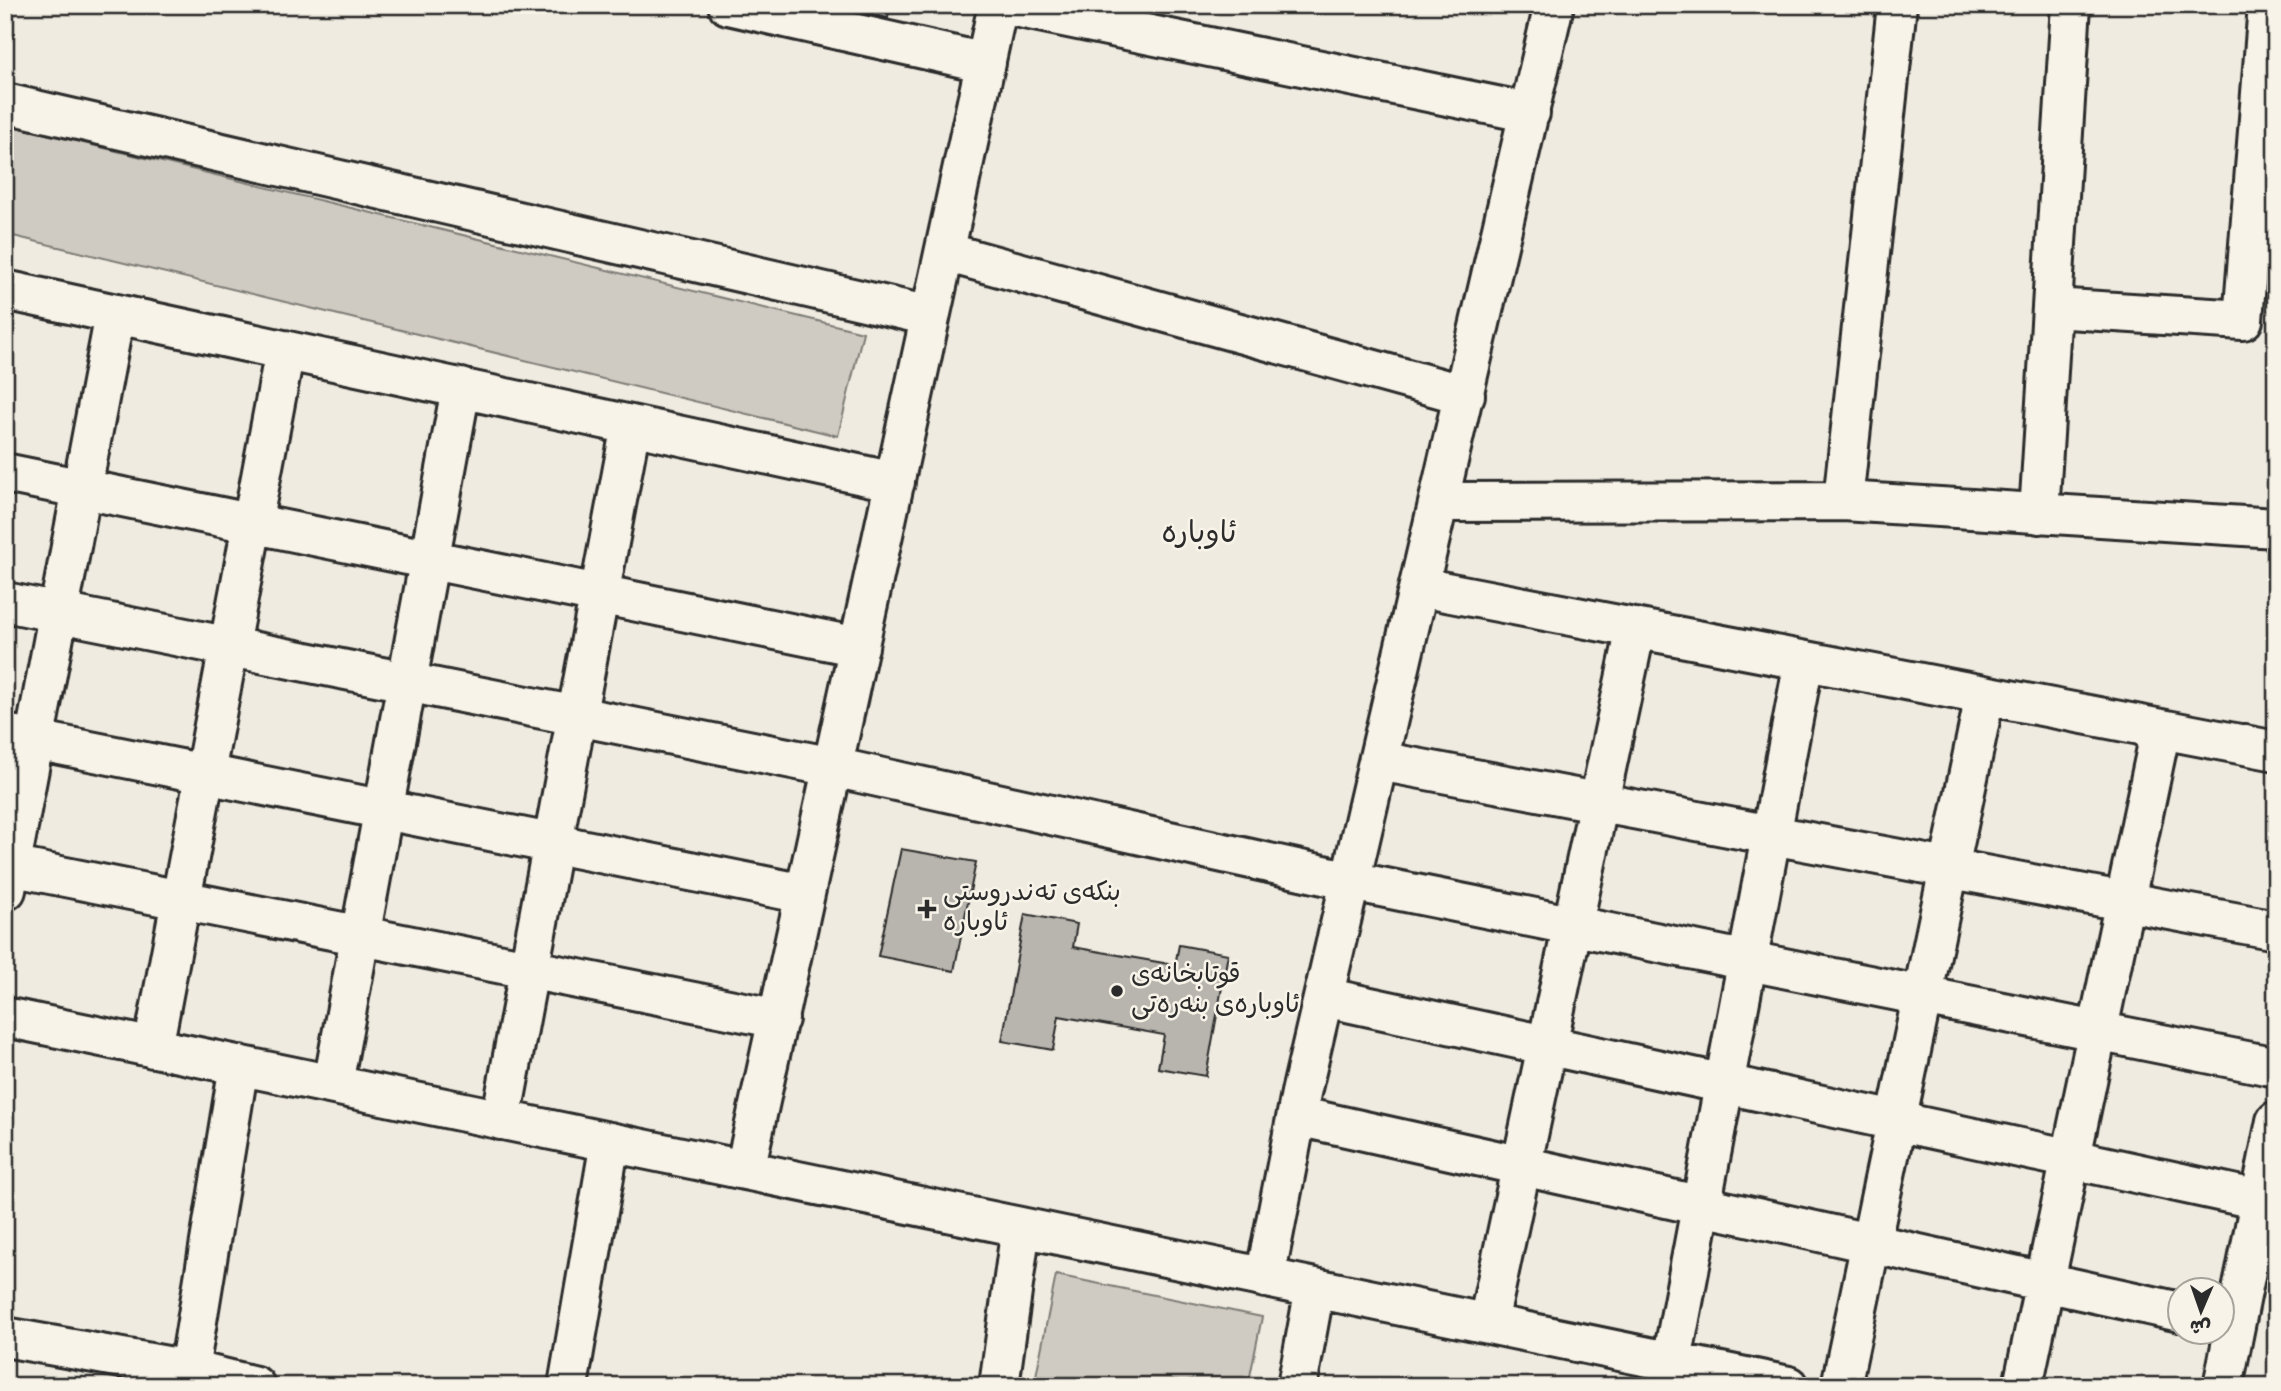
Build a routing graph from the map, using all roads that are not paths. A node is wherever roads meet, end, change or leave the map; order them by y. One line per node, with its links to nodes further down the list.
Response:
1 (728, 5): 8 (street)
2 (998, 5): 8 (street)
3 (1005, 5): 10 (street)
4 (1554, 5): 10 (street)
5 (1897, 5): 24 (street)
6 (2071, 5): 14 (street)
7 (2270, 10): 11 (street)
8 (986, 63): 12 (street)
9 (5, 103): 16 (street)
10 (1531, 113): 19 (street)
11 (2266, 150): 14 (street)
12 (945, 252): 16 (street); 19 (street)
13 (5, 290): 15 (street)
14 (2052, 308): 26 (street)
15 (115, 314): 17 (street); 23 (street)
16 (930, 316): 22 (street)
17 (285, 350): 18 (street); 27 (street)
18 (461, 388): 20 (street); 29 (street)
19 (1465, 395): 25 (street)
20 (631, 425): 22 (street); 31 (street)
21 (5, 472): 23 (street)
22 (895, 482): 36 (street)
23 (82, 488): 27 (street); 33 (street)
24 (1843, 501): 25 (street); 26 (street)
25 (1438, 502): 30 (street)
26 (2039, 514): 28 (street)
27 (252, 523): 29 (street); 35 (street)
28 (2276, 528)
29 (429, 559): 31 (street); 38 (street)
30 (1420, 587): 34 (street); 44 (street)
31 (600, 593): 36 (street); 40 (street)
32 (5, 602): 33 (street)
33 (58, 612): 35 (street); 42 (street)
34 (1636, 628): 37 (street); 47 (street)
35 (229, 646): 38 (street); 46 (street)
36 (859, 646): 45 (street)
37 (1804, 661): 39 (street); 49 (street)
38 (407, 682): 40 (street); 48 (street)
39 (1985, 696): 41 (street); 51 (street)
40 (577, 716): 45 (street); 50 (street)
41 (2161, 729): 43 (street); 56 (street)
42 (20, 737): 46 (street); 52 (street)
43 (2276, 751)
44 (1379, 761): 47 (street); 53 (street)
45 (833, 767): 53 (street); 54 (street)
46 (205, 774): 48 (street); 55 (street)
47 (1599, 802): 49 (street); 57 (street)
48 (384, 810): 50 (street); 59 (street)
49 (1771, 835): 51 (street); 60 (street)
50 (553, 844): 54 (street); 61 (street)
51 (1949, 869): 56 (street); 62 (street)
52 (7, 874): 55 (street)
53 (1351, 881): 57 (street); 63 (street)
54 (805, 894): 65 (street)
55 (181, 900): 59 (street); 68 (street)
56 (2125, 902): 58 (street); 66 (street)
57 (1573, 926): 60 (street); 67 (street)
58 (2276, 930)
59 (360, 936): 61 (street); 71 (street)
60 (1747, 961): 62 (street); 72 (street)
61 (529, 969): 65 (street); 74 (street)
62 (1922, 996): 66 (street); 75 (street)
63 (1324, 997): 67 (street); 73 (street)
64 (5, 1017): 68 (street)
65 (779, 1019): 80 (street)
66 (2098, 1031): 70 (street); 78 (street)
67 (1547, 1046): 72 (street); 79 (street)
68 (153, 1048): 69 (street)
69 (239, 1065): 71 (street); 93 (street)
70 (2276, 1067)
71 (333, 1084): 74 (street)
72 (1724, 1084): 75 (street); 82 (street)
73 (1297, 1116): 79 (street); 85 (street)
74 (501, 1120): 77 (street)
75 (1896, 1121): 78 (street); 84 (street)
76 (2276, 1121): 81 (street)
77 (610, 1142): 80 (street); 96 (street)
78 (2071, 1159): 81 (street); 86 (street)
79 (1521, 1166): 82 (street); 90 (street)
80 (745, 1170): 83 (street)
81 (2260, 1200): 88 (street)
82 (1701, 1206): 84 (street); 94 (street)
83 (1021, 1227): 85 (street); 97 (street)
84 (1870, 1243): 86 (street); 100 (street)
85 (1265, 1278): 87 (street)
86 (2045, 1282): 89 (street); 101 (street)
87 (1315, 1288): 90 (street); 98 (street)
88 (2236, 1292)
89 (2166, 1309)
90 (1488, 1323): 94 (street)
91 (5, 1337): 93 (street)
92 (2226, 1346): 102 (street)
93 (189, 1370): 95 (street)
94 (1694, 1372): 99 (street)
95 (256, 1386)
96 (568, 1386)
97 (999, 1386)
98 (1297, 1386)
99 (1789, 1386)
100 (1841, 1386)
101 (2023, 1386)
102 (2223, 1386)

